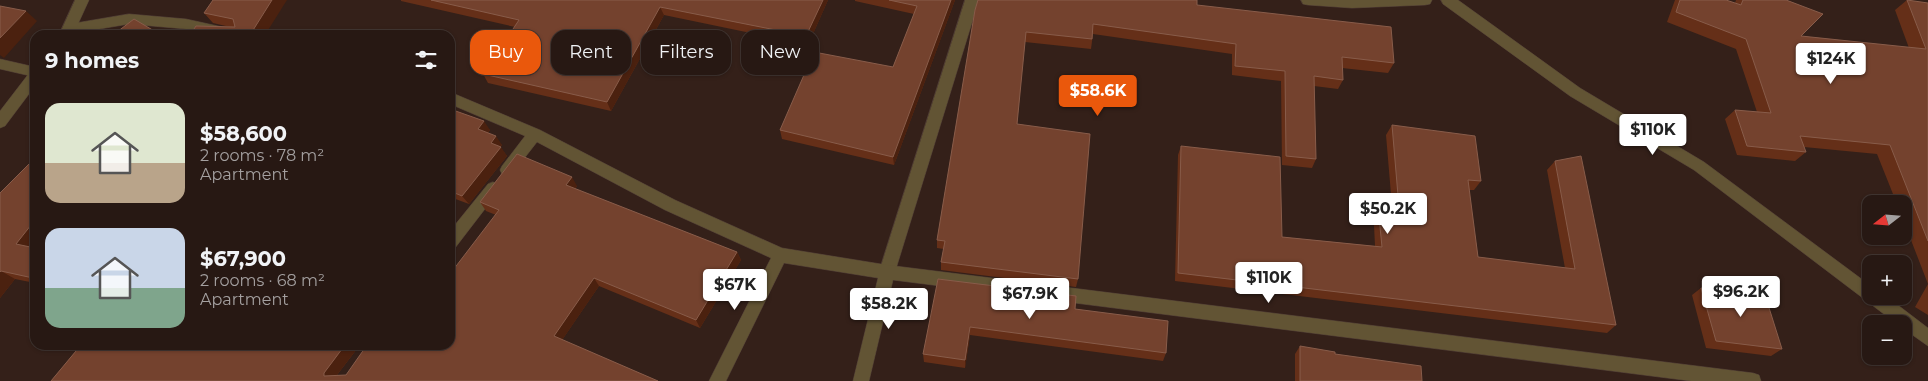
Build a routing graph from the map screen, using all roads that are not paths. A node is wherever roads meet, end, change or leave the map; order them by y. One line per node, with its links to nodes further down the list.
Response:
1 (82, 0): 6 (street)
2 (972, 0): 17 (street)
3 (1308, 0): 4 (street)
4 (1425, 0)
5 (1448, 0): 18 (street)
6 (69, 30)
7 (77, 30): 8 (street)
8 (213, 30)
9 (0, 64): 10 (street)
10 (30, 73)
11 (30, 81): 13 (street)
12 (455, 100): 14 (street)
13 (0, 122)
14 (535, 134): 15 (street); 16 (street)
15 (455, 238)
16 (780, 256): 17 (street); 21 (street)
17 (887, 272): 22 (street); 23 (street)
18 (1862, 288)
19 (1884, 305): 20 (street)
20 (1928, 338)
21 (717, 381)
22 (861, 381)
23 (1753, 381)

